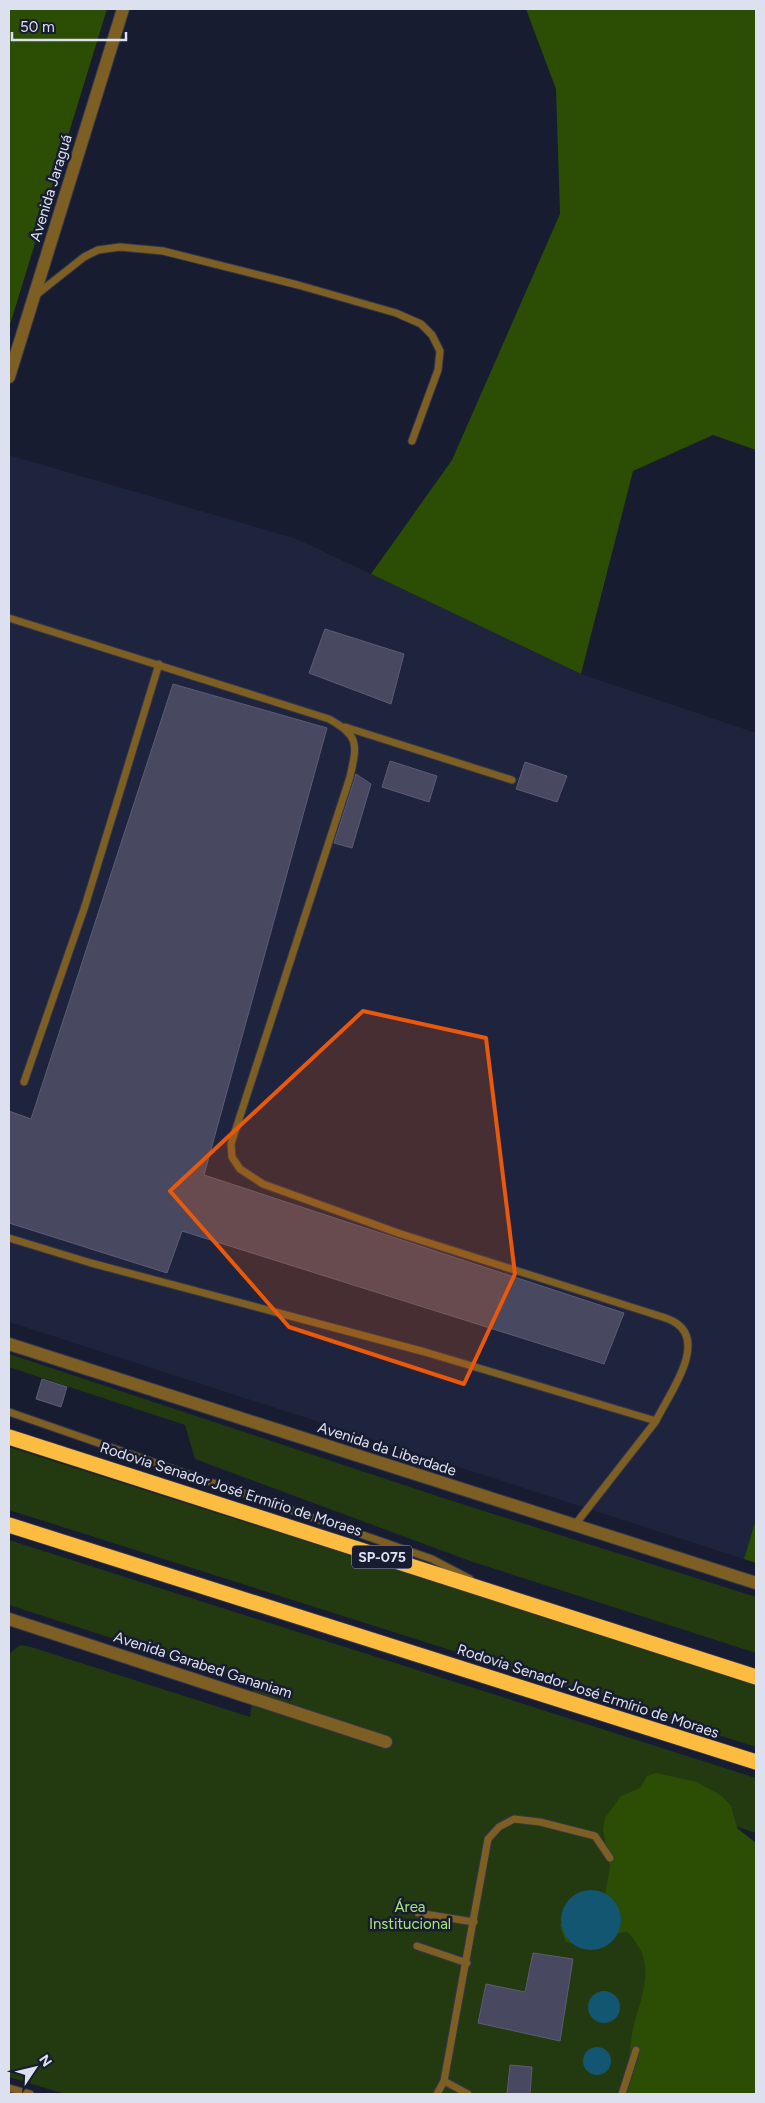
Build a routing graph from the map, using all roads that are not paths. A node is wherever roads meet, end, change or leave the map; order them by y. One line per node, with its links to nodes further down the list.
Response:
1 (123, 9): 2 (street, Avenida Jaraguá)
2 (34, 297): 3 (street, Avenida Jaraguá); 4 (lane)
3 (9, 377)
4 (412, 441)
5 (9, 618): 6 (lane)
6 (159, 664): 7 (lane); 9 (lane)
7 (344, 727): 8 (lane); 13 (lane)
8 (512, 780)
9 (24, 1082)
10 (9, 1238): 13 (lane)
11 (9, 1344): 16 (street, Avenida da Liberdade)
12 (9, 1412): 18 (lane)
13 (656, 1421): 16 (lane)
14 (9, 1436): 18 (highway, Rodovia Senador José Ermírio de Moraes / SP-075)
15 (9, 1525): 22 (highway, Rodovia Senador José Ermírio de Moraes)
16 (574, 1526): 17 (street, Avenida da Liberdade)
17 (756, 1583)
18 (499, 1594): 20 (highway, Rodovia Senador José Ermírio de Moraes / SP-075)
19 (9, 1619): 21 (street, Avenida Garabed Gananiam)
20 (756, 1677)
21 (386, 1742)
22 (756, 1762)
23 (610, 1858): 25 (lane)
24 (418, 1913): 25 (lane)
25 (474, 1922): 27 (lane)
26 (417, 1946): 27 (lane)
27 (466, 1962): 29 (lane)
28 (636, 2050): 34 (lane)
29 (444, 2081): 32 (lane); 33 (lane)
30 (9, 2088): 31 (lane)
31 (30, 2094)
32 (437, 2094)
33 (468, 2094)
34 (622, 2094)

